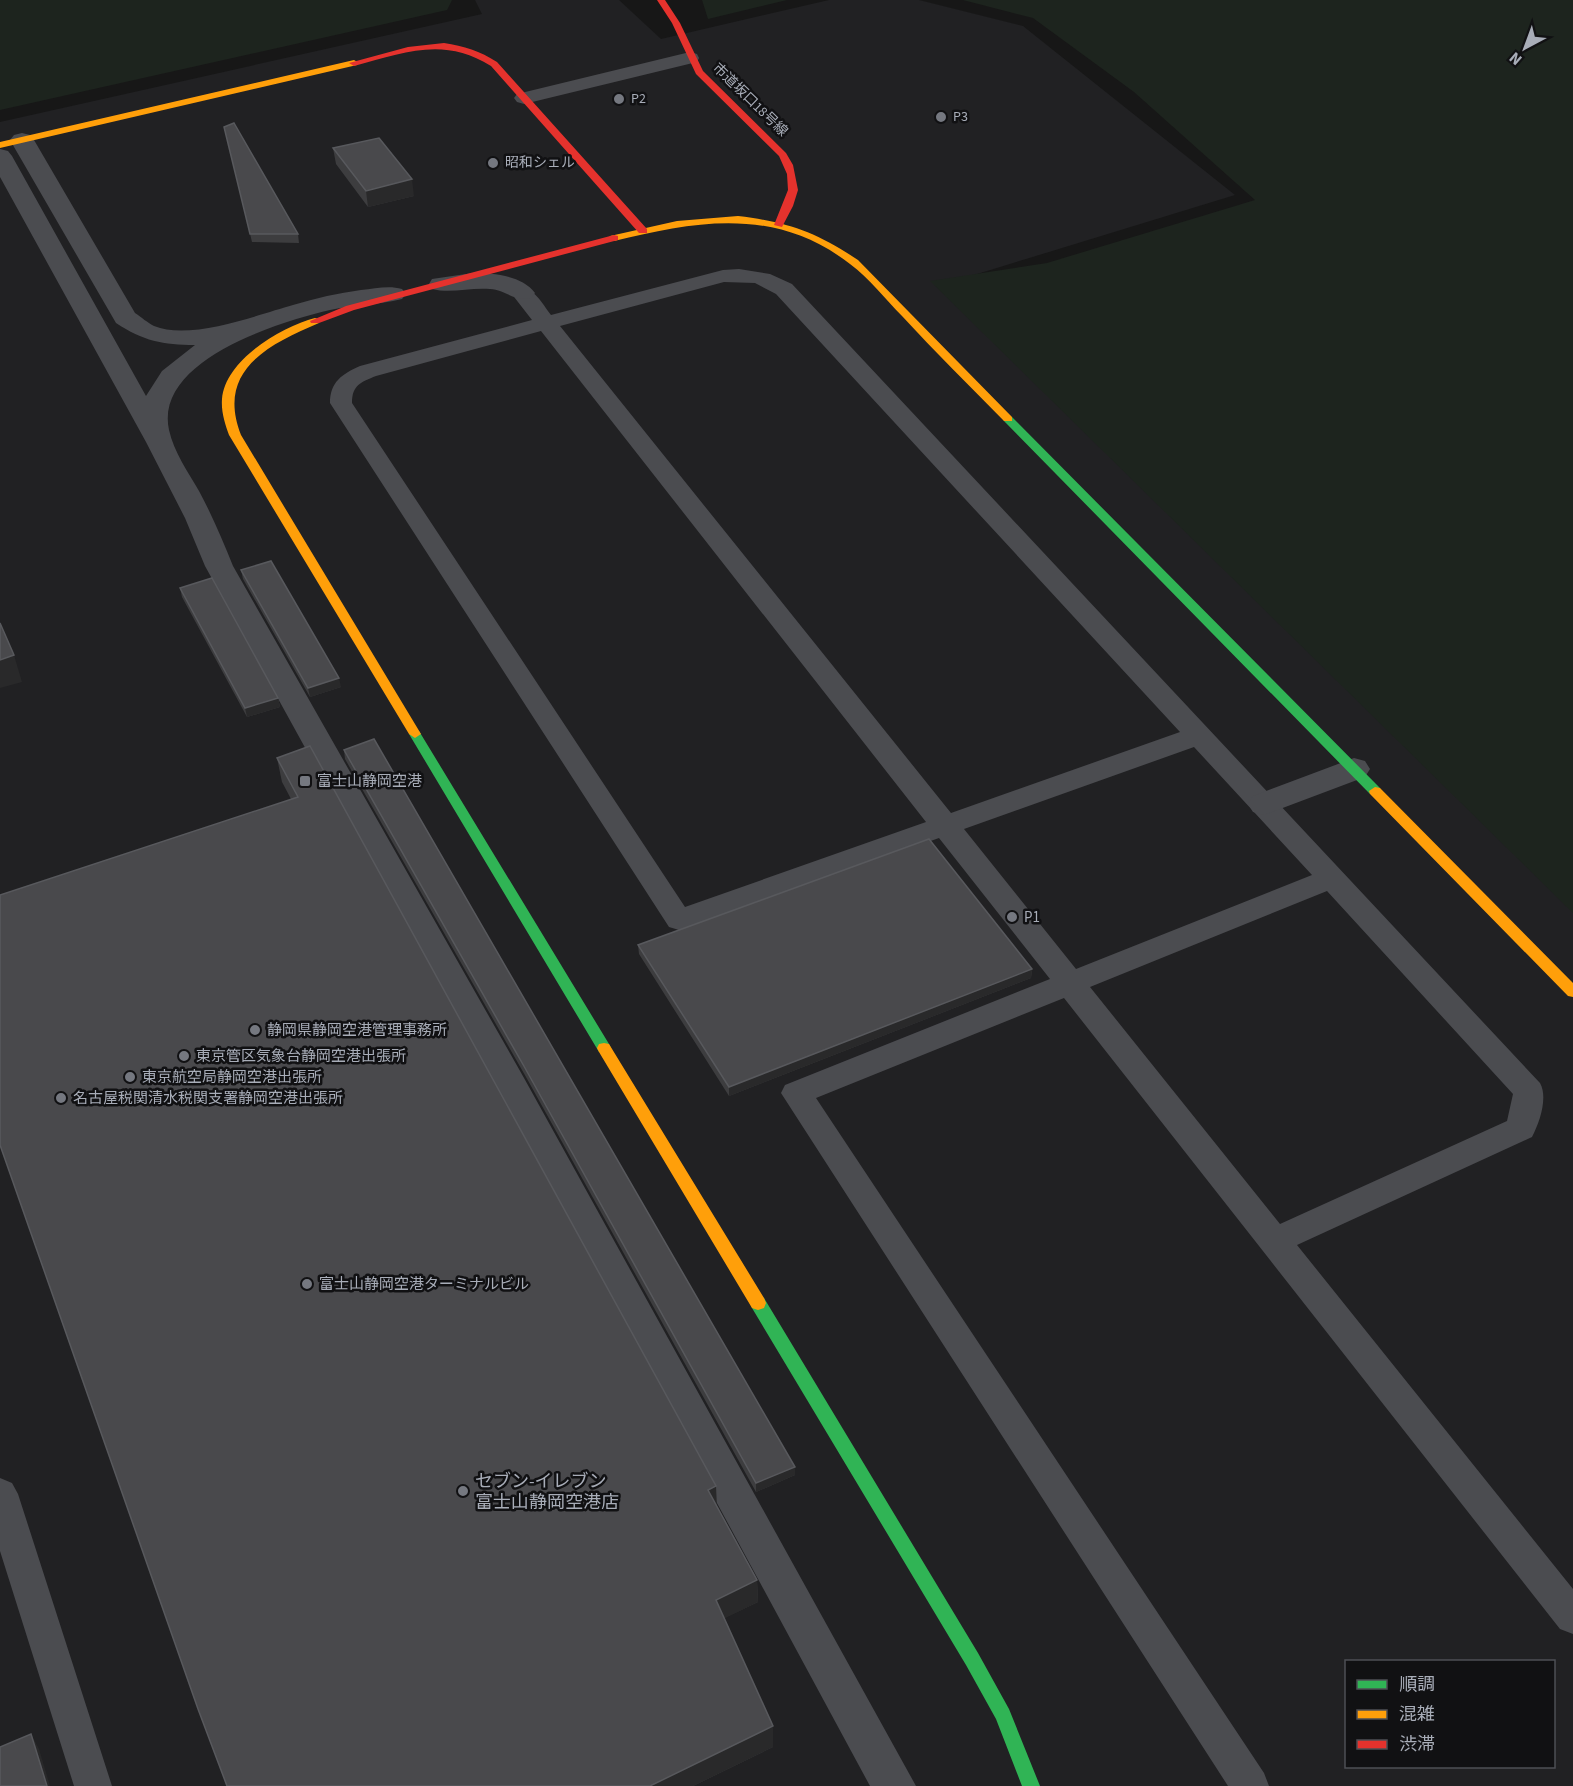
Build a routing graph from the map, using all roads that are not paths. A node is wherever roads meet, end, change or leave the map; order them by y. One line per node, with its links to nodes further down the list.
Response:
1 (661, 0): 2 (street, 市道坂口18号線)
2 (690, 58): 3 (lane); 6 (street, 市道坂口18号線)
3 (524, 98): 4 (street); 7 (street)
4 (11, 142): 11 (street)
5 (0, 156): 13 (street)
6 (779, 225): 7 (street); 15 (street)
7 (643, 231): 8 (street)
8 (441, 284): 9 (street); 10 (street)
9 (416, 291): 11 (street); 26 (street)
10 (522, 293): 12 (lane)
11 (256, 323): 13 (street)
12 (547, 324): 14 (lane); 17 (lane); 17 (lane)
13 (163, 451): 25 (street)
14 (1200, 735): 16 (lane); 17 (lane)
15 (1354, 769): 16 (street); 20 (street)
16 (1264, 804): 18 (lane)
17 (945, 826): 19 (lane)
18 (1332, 878): 19 (lane); 21 (lane)
19 (1070, 983): 21 (lane); 27 (lane)
20 (1573, 992)
21 (1275, 1240): 23 (lane)
22 (0, 1494): 24 (lane)
23 (1573, 1617)
24 (93, 1786)
25 (894, 1786)
26 (1031, 1786)
27 (1250, 1786)

